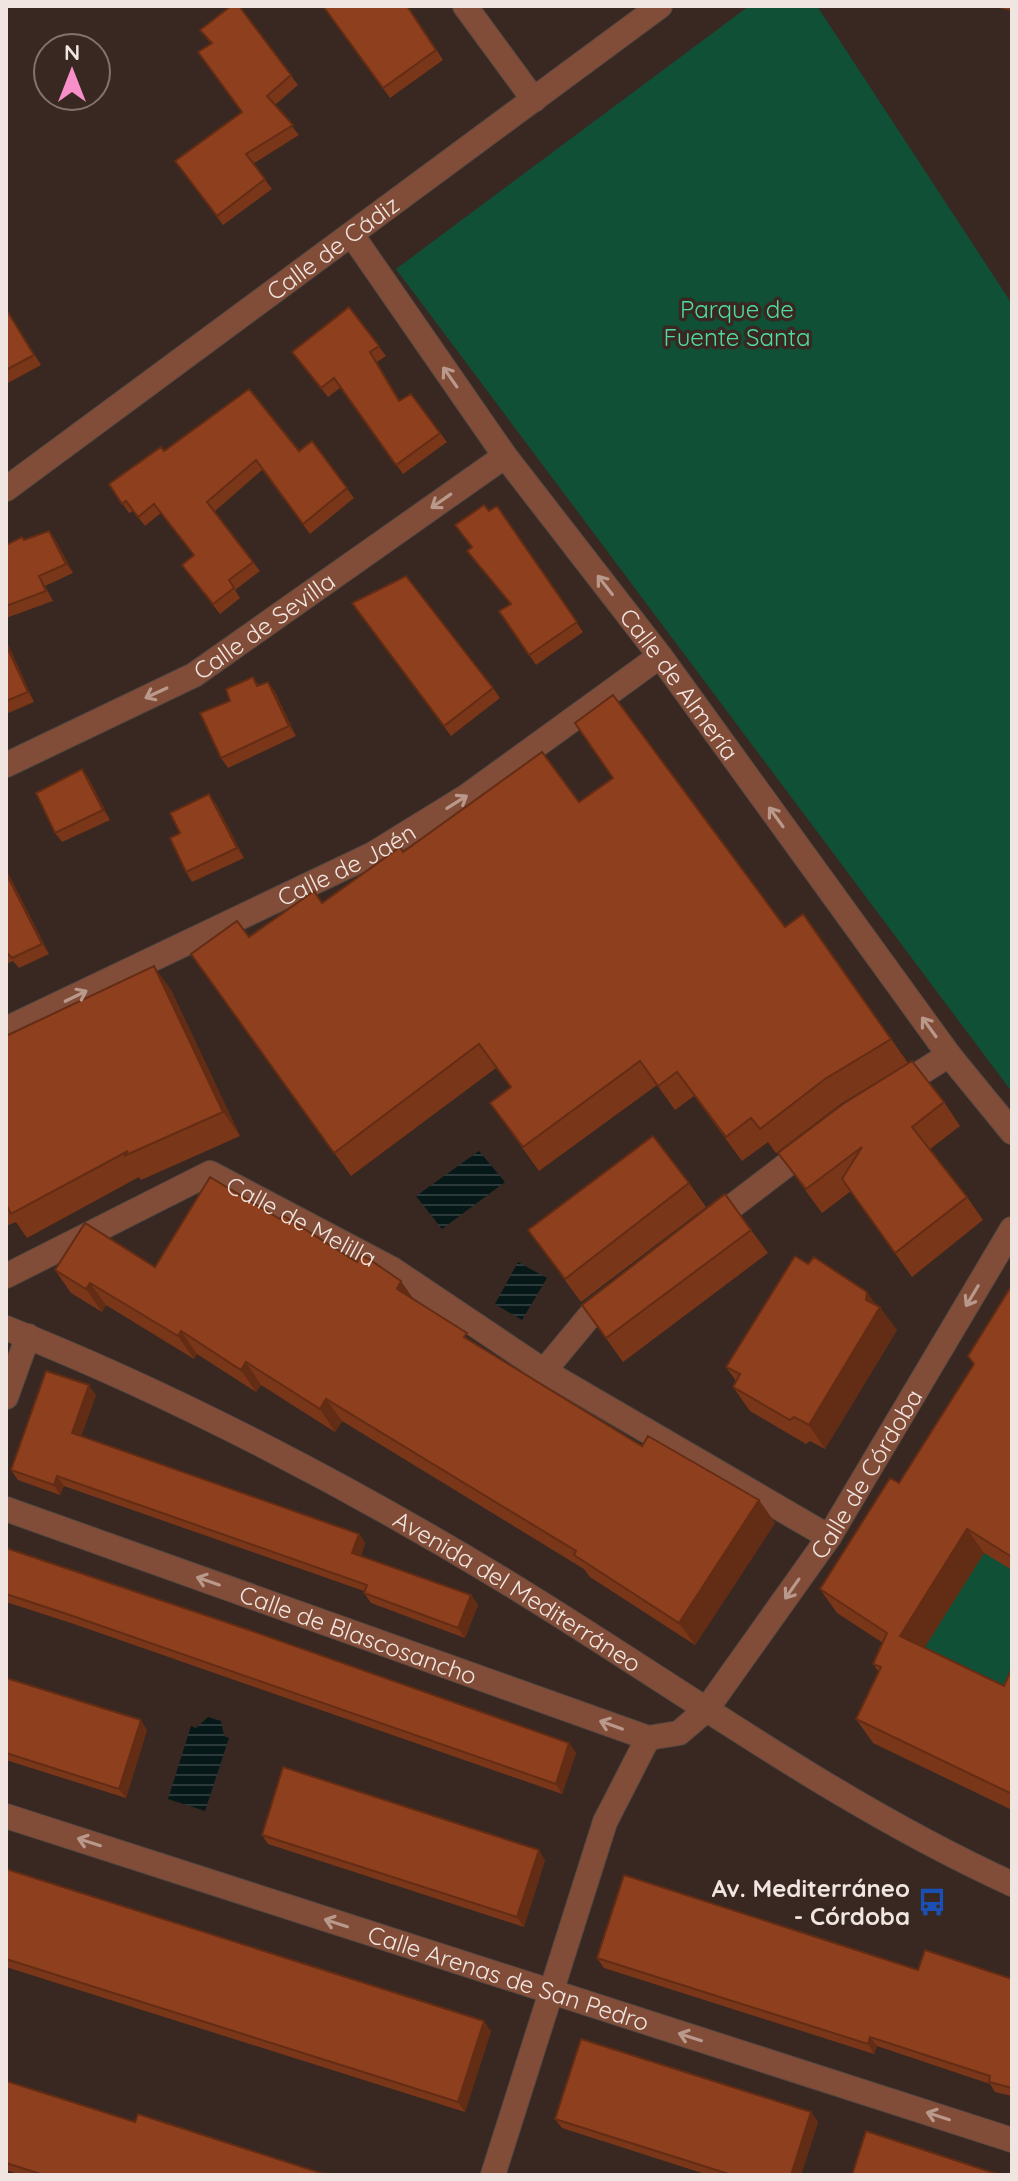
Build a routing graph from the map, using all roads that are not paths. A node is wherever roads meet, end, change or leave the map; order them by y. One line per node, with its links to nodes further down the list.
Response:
1 (465, 6): 3 (street)
2 (660, 6): 3 (street, Calle de Cádiz)
3 (534, 100): 4 (street, Calle de Cádiz)
4 (352, 235): 5 (street, Calle de Almería, one-way to 4); 6 (street, Calle de Cádiz)
5 (505, 456): 7 (street, Calle de Almería, one-way to 5); 8 (street, Calle de Sevilla, one-way to 8)
6 (6, 489)
7 (660, 656): 9 (street, Calle de Jaén, one-way to 7); 10 (street, Calle de Almería, one-way to 7)
8 (6, 765)
9 (6, 1029)
10 (949, 1055): 11 (street); 12 (street, Calle de Almería)
11 (876, 1100)
12 (1012, 1132)
13 (827, 1134): 15 (street)
14 (1012, 1229): 22 (street, Calle de Córdoba, one-way to 22)
15 (692, 1237)
16 (6, 1276): 19 (street, Calle de Melilla)
17 (630, 1284): 19 (street)
18 (17, 1332): 20 (street); 23 (street, Avenida del Mediterráneo)
19 (544, 1371): 22 (street, Calle de Melilla)
20 (6, 1397)
21 (6, 1509): 24 (street, Calle de Blascosancho, one-way to 21)
22 (829, 1537): 23 (street, Calle de Córdoba, one-way to 23)
23 (706, 1710): 24 (street); 26 (street, Avenida del Mediterráneo)
24 (648, 1738): 27 (street)
25 (6, 1816): 27 (street, Calle Arenas de San Pedro, one-way to 25)
26 (1012, 1884)
27 (551, 1992): 28 (street, Calle Arenas de San Pedro, one-way to 27); 29 (street)
28 (1012, 2140)
29 (493, 2175)

